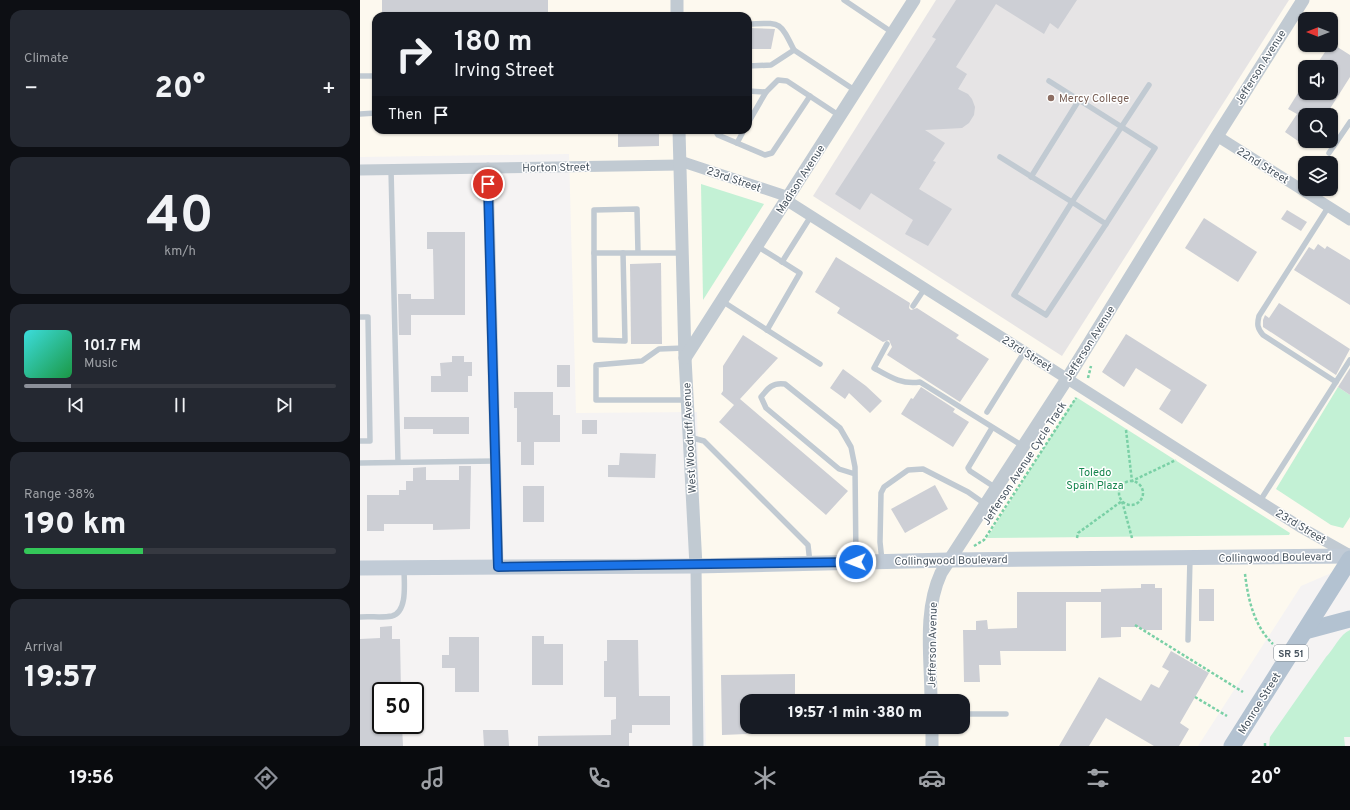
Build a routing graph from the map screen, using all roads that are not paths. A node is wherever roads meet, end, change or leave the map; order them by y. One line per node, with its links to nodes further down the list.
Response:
1 (676, 0): 5 (street)
2 (844, 0): 7 (lane)
3 (914, 0): 7 (street, Madison Avenue)
4 (1303, 0): 28 (street, Jefferson Avenue)
5 (677, 12)
6 (752, 24): 8 (lane)
7 (893, 33): 15 (street, Madison Avenue)
8 (794, 50): 9 (lane); 15 (lane)
9 (752, 66)
10 (360, 76): 11 (lane)
11 (372, 76)
12 (1049, 81): 18 (lane)
13 (1148, 85): 24 (lane)
14 (752, 91): 16 (lane)
15 (856, 91): 22 (street, Madison Avenue)
16 (766, 92): 17 (lane); 21 (lane)
17 (810, 96): 22 (lane); 29 (lane)
18 (1079, 100): 24 (lane); 36 (lane)
19 (372, 113): 20 (lane)
20 (360, 114)
21 (752, 116)
22 (840, 116): 37 (street, Madison Avenue)
23 (1350, 122): 30 (lane)
24 (1121, 127): 38 (lane); 42 (lane)
25 (679, 134): 32 (street, West Woodruff Avenue)
26 (717, 134): 29 (lane)
27 (742, 134): 29 (lane)
28 (1217, 136): 39 (street, 22nd Street); 59 (street, Jefferson Avenue)
29 (737, 143)
30 (1329, 153)
31 (1000, 157): 36 (lane)
32 (680, 163): 33 (street, Horton Street); 37 (street, 23rd Street); 47 (street, West Woodruff Avenue)
33 (488, 168): 34 (street, Horton Street); 67 (street)
34 (391, 169): 35 (street, Horton Street); 68 (lane)
35 (360, 170)
36 (1031, 177): 38 (lane)
37 (788, 199): 40 (street, 23rd Street); 43 (street, Madison Avenue)
38 (1072, 202): 42 (lane); 42 (lane)
39 (1329, 206): 41 (street, 22nd Street); 60 (lane)
40 (811, 216): 48 (lane); 49 (street, 23rd Street)
41 (1350, 220)
42 (1106, 224)
43 (757, 246): 48 (lane); 50 (street, Madison Avenue)
44 (594, 253): 45 (lane); 45 (lane); 46 (lane)
45 (623, 253): 46 (lane)
46 (638, 253): 47 (lane)
47 (682, 253): 56 (street, West Woodruff Avenue)
48 (782, 262): 53 (lane)
49 (925, 288): 51 (lane); 55 (street, 23rd Street)
50 (722, 301): 53 (lane); 56 (street, Madison Avenue)
51 (913, 306)
52 (360, 317): 65 (lane)
53 (767, 330): 58 (lane)
54 (887, 344): 63 (lane)
55 (1025, 351): 59 (street, 23rd Street); 62 (lane)
56 (685, 353): 61 (street, West Woodruff Avenue); 61 (lane)
57 (1350, 360): 60 (lane)
58 (820, 364)
59 (1068, 379): 66 (street, Jefferson Avenue); 72 (street, 23rd Street)
60 (1336, 382): 72 (lane)
61 (687, 400): 64 (street, West Woodruff Avenue)
62 (987, 412)
63 (992, 428): 66 (lane); 71 (lane)
64 (689, 437): 80 (lane); 81 (street, West Woodruff Avenue)
65 (360, 441)
66 (1023, 446): 71 (street, Jefferson Avenue)
67 (495, 461): 68 (lane); 82 (street)
68 (398, 462): 69 (lane)
69 (360, 463)
70 (854, 474): 70 (lane); 78 (lane)
71 (996, 488): 73 (street, Jefferson Avenue)
72 (1260, 501): 74 (street, 23rd Street)
73 (986, 504): 76 (street, Jefferson Avenue); 79 (lane)
74 (1350, 556): 75 (main road, Collingwood Boulevard)
75 (1190, 558): 76 (main road, Collingwood Boulevard); 88 (lane)
76 (949, 560): 79 (main road, Collingwood Boulevard); 89 (street, Jefferson Avenue)
77 (1350, 560): 87 (main road, Monroe Street / SR 51)
78 (856, 562): 79 (main road, Collingwood Boulevard); 80 (main road, Collingwood Boulevard)
79 (882, 562)
80 (810, 563): 81 (main road, Collingwood Boulevard)
81 (696, 566): 82 (main road, Collingwood Boulevard); 93 (street, West Woodruff Avenue)
82 (498, 567): 84 (main road, Collingwood Boulevard)
83 (360, 568): 84 (main road, Collingwood Boulevard)
84 (404, 568): 85 (lane)
85 (360, 617)
86 (1350, 619): 87 (main road)
87 (1305, 630): 95 (main road, Monroe Street / SR 51)
88 (1188, 640)
89 (932, 694)
90 (970, 714): 91 (lane)
91 (1006, 714)
92 (932, 734): 94 (street)
93 (698, 746)
94 (932, 746)
95 (1232, 746)

